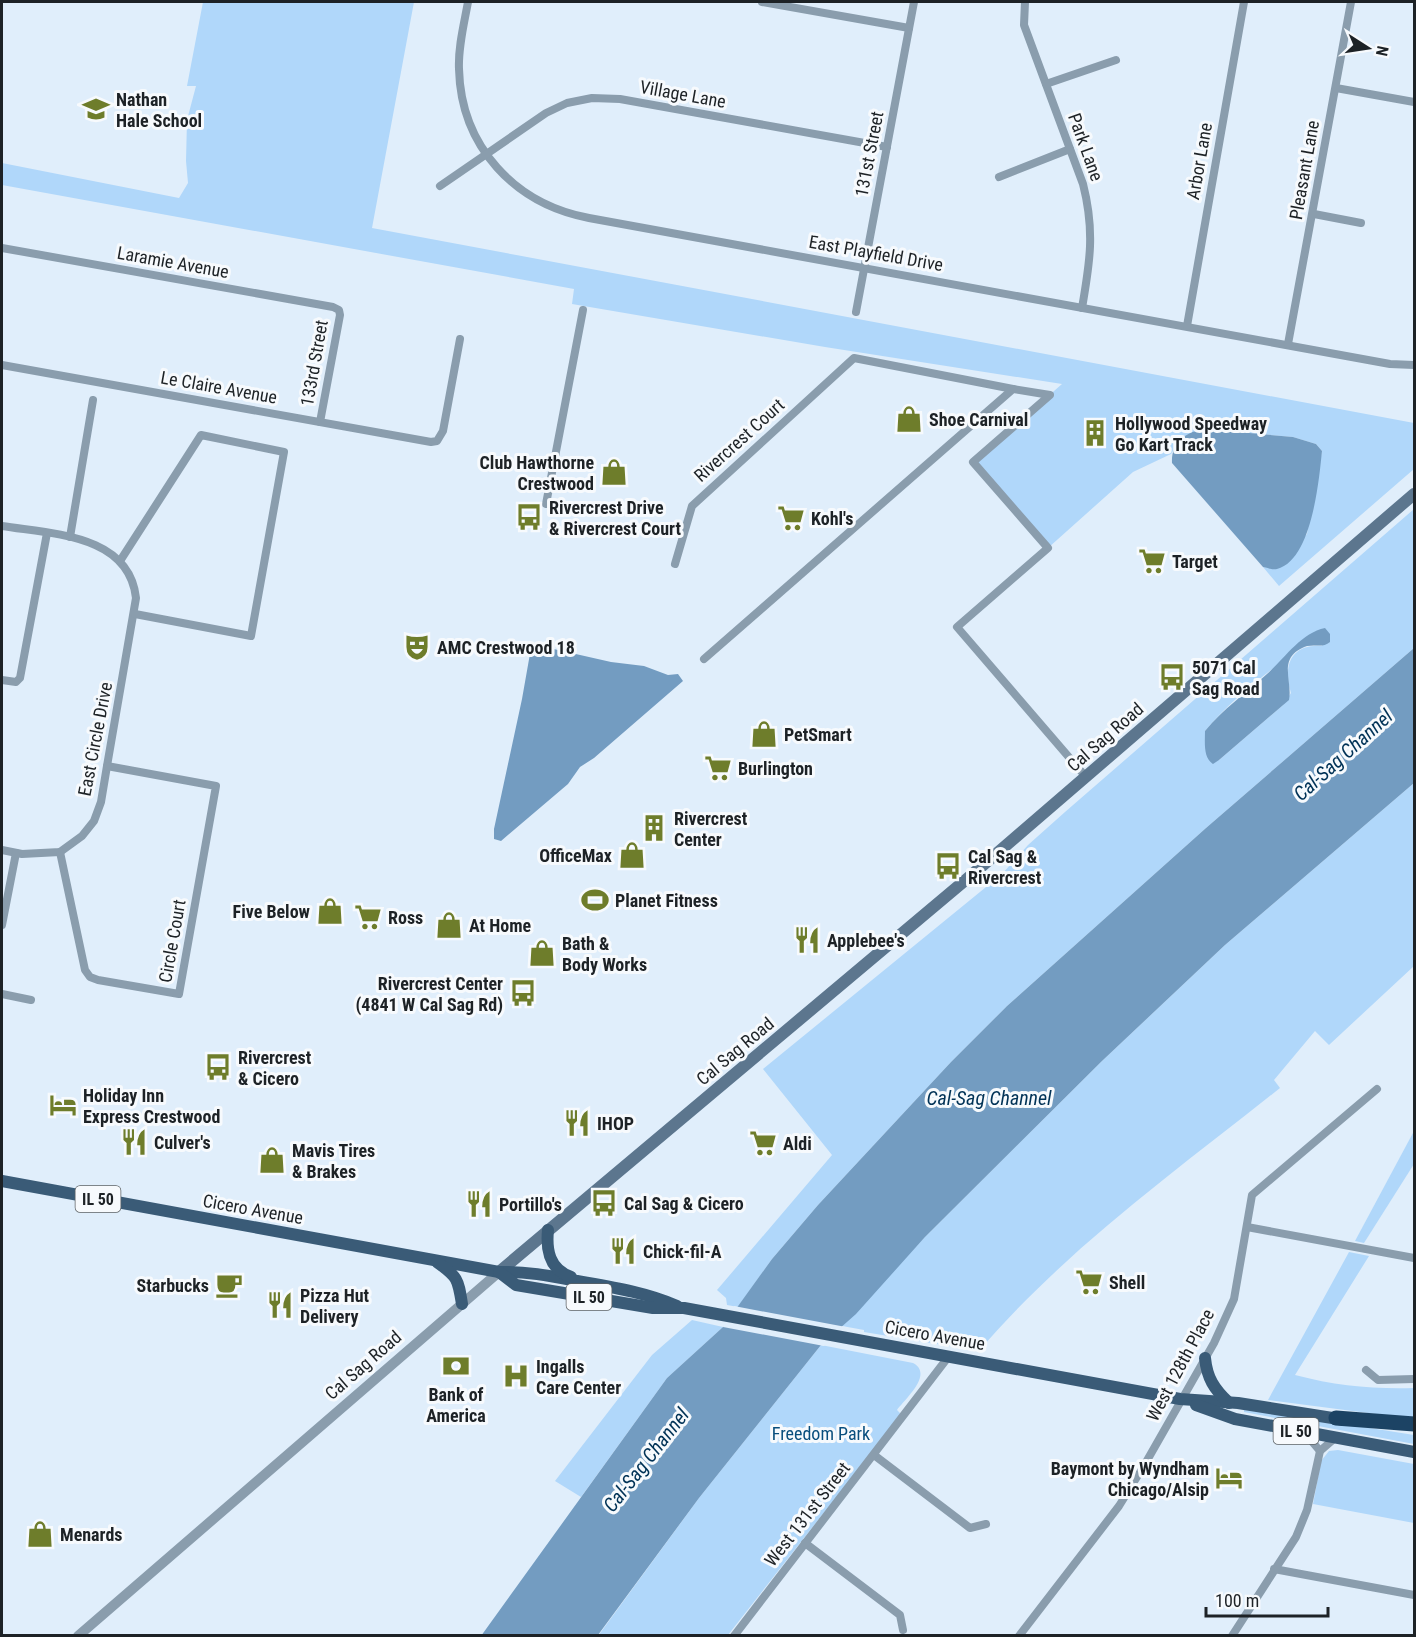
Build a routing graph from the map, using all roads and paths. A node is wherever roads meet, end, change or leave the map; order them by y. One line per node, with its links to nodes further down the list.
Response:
1 (468, 2): 14 (street, East Playfield Drive)
2 (762, 2): 7 (street)
3 (914, 2): 7 (street, 131st Street)
4 (1025, 2): 9 (street, Park Lane)
5 (1244, 2): 25 (street, Arbor Lane)
6 (1352, 2): 10 (street, Pleasant Lane)
7 (909, 28): 12 (street, 131st Street)
8 (1116, 60): 9 (street)
9 (1046, 84): 13 (street, Park Lane)
10 (1336, 88): 11 (street); 17 (street, Pleasant Lane)
11 (1414, 102)
12 (887, 147): 14 (street, Village Lane); 20 (street, 131st Street)
13 (1070, 149): 15 (street); 21 (street, Park Lane)
14 (486, 154): 16 (street, Village Lane); 20 (street, East Playfield Drive)
15 (999, 177)
16 (440, 186)
17 (1314, 214): 18 (street); 27 (street, Pleasant Lane)
18 (1361, 223)
19 (2, 248): 22 (street, Laramie Avenue)
20 (864, 268): 21 (street, East Playfield Drive); 24 (street, 131st Street)
21 (1082, 308): 25 (street, East Playfield Drive)
22 (339, 310): 32 (street, 133rd Street)
23 (583, 310): 34 (street)
24 (856, 312)
25 (1187, 326): 27 (street, East Playfield Drive)
26 (460, 339): 32 (street, Le Claire Avenue)
27 (1288, 344): 29 (street, East Playfield Drive)
28 (2, 364): 32 (street, Le Claire Avenue)
29 (1414, 365)
30 (1013, 389): 39 (street, Rivercrest Court); 41 (street); 44 (street)
31 (93, 400): 37 (street)
32 (320, 422)
33 (1414, 494): 44 (main road, Cal Sag Road)
34 (546, 504)
35 (2, 526): 36 (street)
36 (47, 534): 37 (street); 42 (street)
37 (70, 537): 38 (street)
38 (120, 561): 40 (street, East Circle Drive); 40 (street)
39 (675, 564)
40 (135, 614): 43 (street, East Circle Drive)
41 (704, 659)
42 (2, 680)
43 (107, 766): 46 (street, East Circle Drive); 46 (street, Circle Court)
44 (1086, 777): 54 (main road, Cal Sag Road)
45 (2, 850): 47 (street)
46 (60, 852): 47 (street)
47 (16, 853): 48 (street)
48 (2, 926)
49 (2, 994): 50 (street)
50 (31, 1000)
51 (1377, 1089): 53 (street, West 128th Place)
52 (2, 1181): 56 (main road, Cicero Avenue / IL 50)
53 (1247, 1227): 55 (street); 62 (street, West 128th Place)
54 (548, 1230): 57 (main road, Cal Sag Road); 58 (main road)
55 (1414, 1258)
56 (434, 1260): 57 (main road, Cicero Avenue / IL 50); 59 (main road)
57 (498, 1272): 58 (main road, Cicero Avenue / IL 50); 59 (street, Cal Sag Road); 60 (main road, Cicero Avenue / IL 50)
58 (586, 1282): 60 (main road, Cicero Avenue / IL 50)
59 (462, 1304): 80 (street, Cal Sag Road)
60 (684, 1308): 61 (main road, Cicero Avenue / IL 50)
61 (949, 1356): 65 (main road, Cicero Avenue / IL 50); 74 (street, West 131st Street)
62 (1205, 1358): 65 (street, West 128th Place); 66 (main road)
63 (1366, 1370): 64 (street)
64 (1414, 1380)
65 (1180, 1400): 66 (main road, Cicero Avenue / IL 50); 70 (main road, Cicero Avenue / IL 50); 82 (street, West 128th Place)
66 (1229, 1402): 67 (main road, Cicero Avenue / IL 50)
67 (1336, 1418): 68 (highway); 69 (main road, Cicero Avenue / IL 50)
68 (1414, 1424)
69 (1414, 1430)
70 (1304, 1432): 71 (main road, Cicero Avenue / IL 50); 72 (street)
71 (1335, 1438): 72 (street); 73 (main road, Cicero Avenue / IL 50)
72 (1320, 1451): 77 (street)
73 (1414, 1452)
74 (874, 1455): 75 (street); 76 (street, West 131st Street)
75 (986, 1524)
76 (805, 1543): 79 (street); 81 (street, West 131st Street)
77 (1274, 1569): 78 (street); 83 (street)
78 (1414, 1595)
79 (903, 1630)
80 (78, 1635)
81 (734, 1635)
82 (1019, 1635)
83 (1232, 1635)

